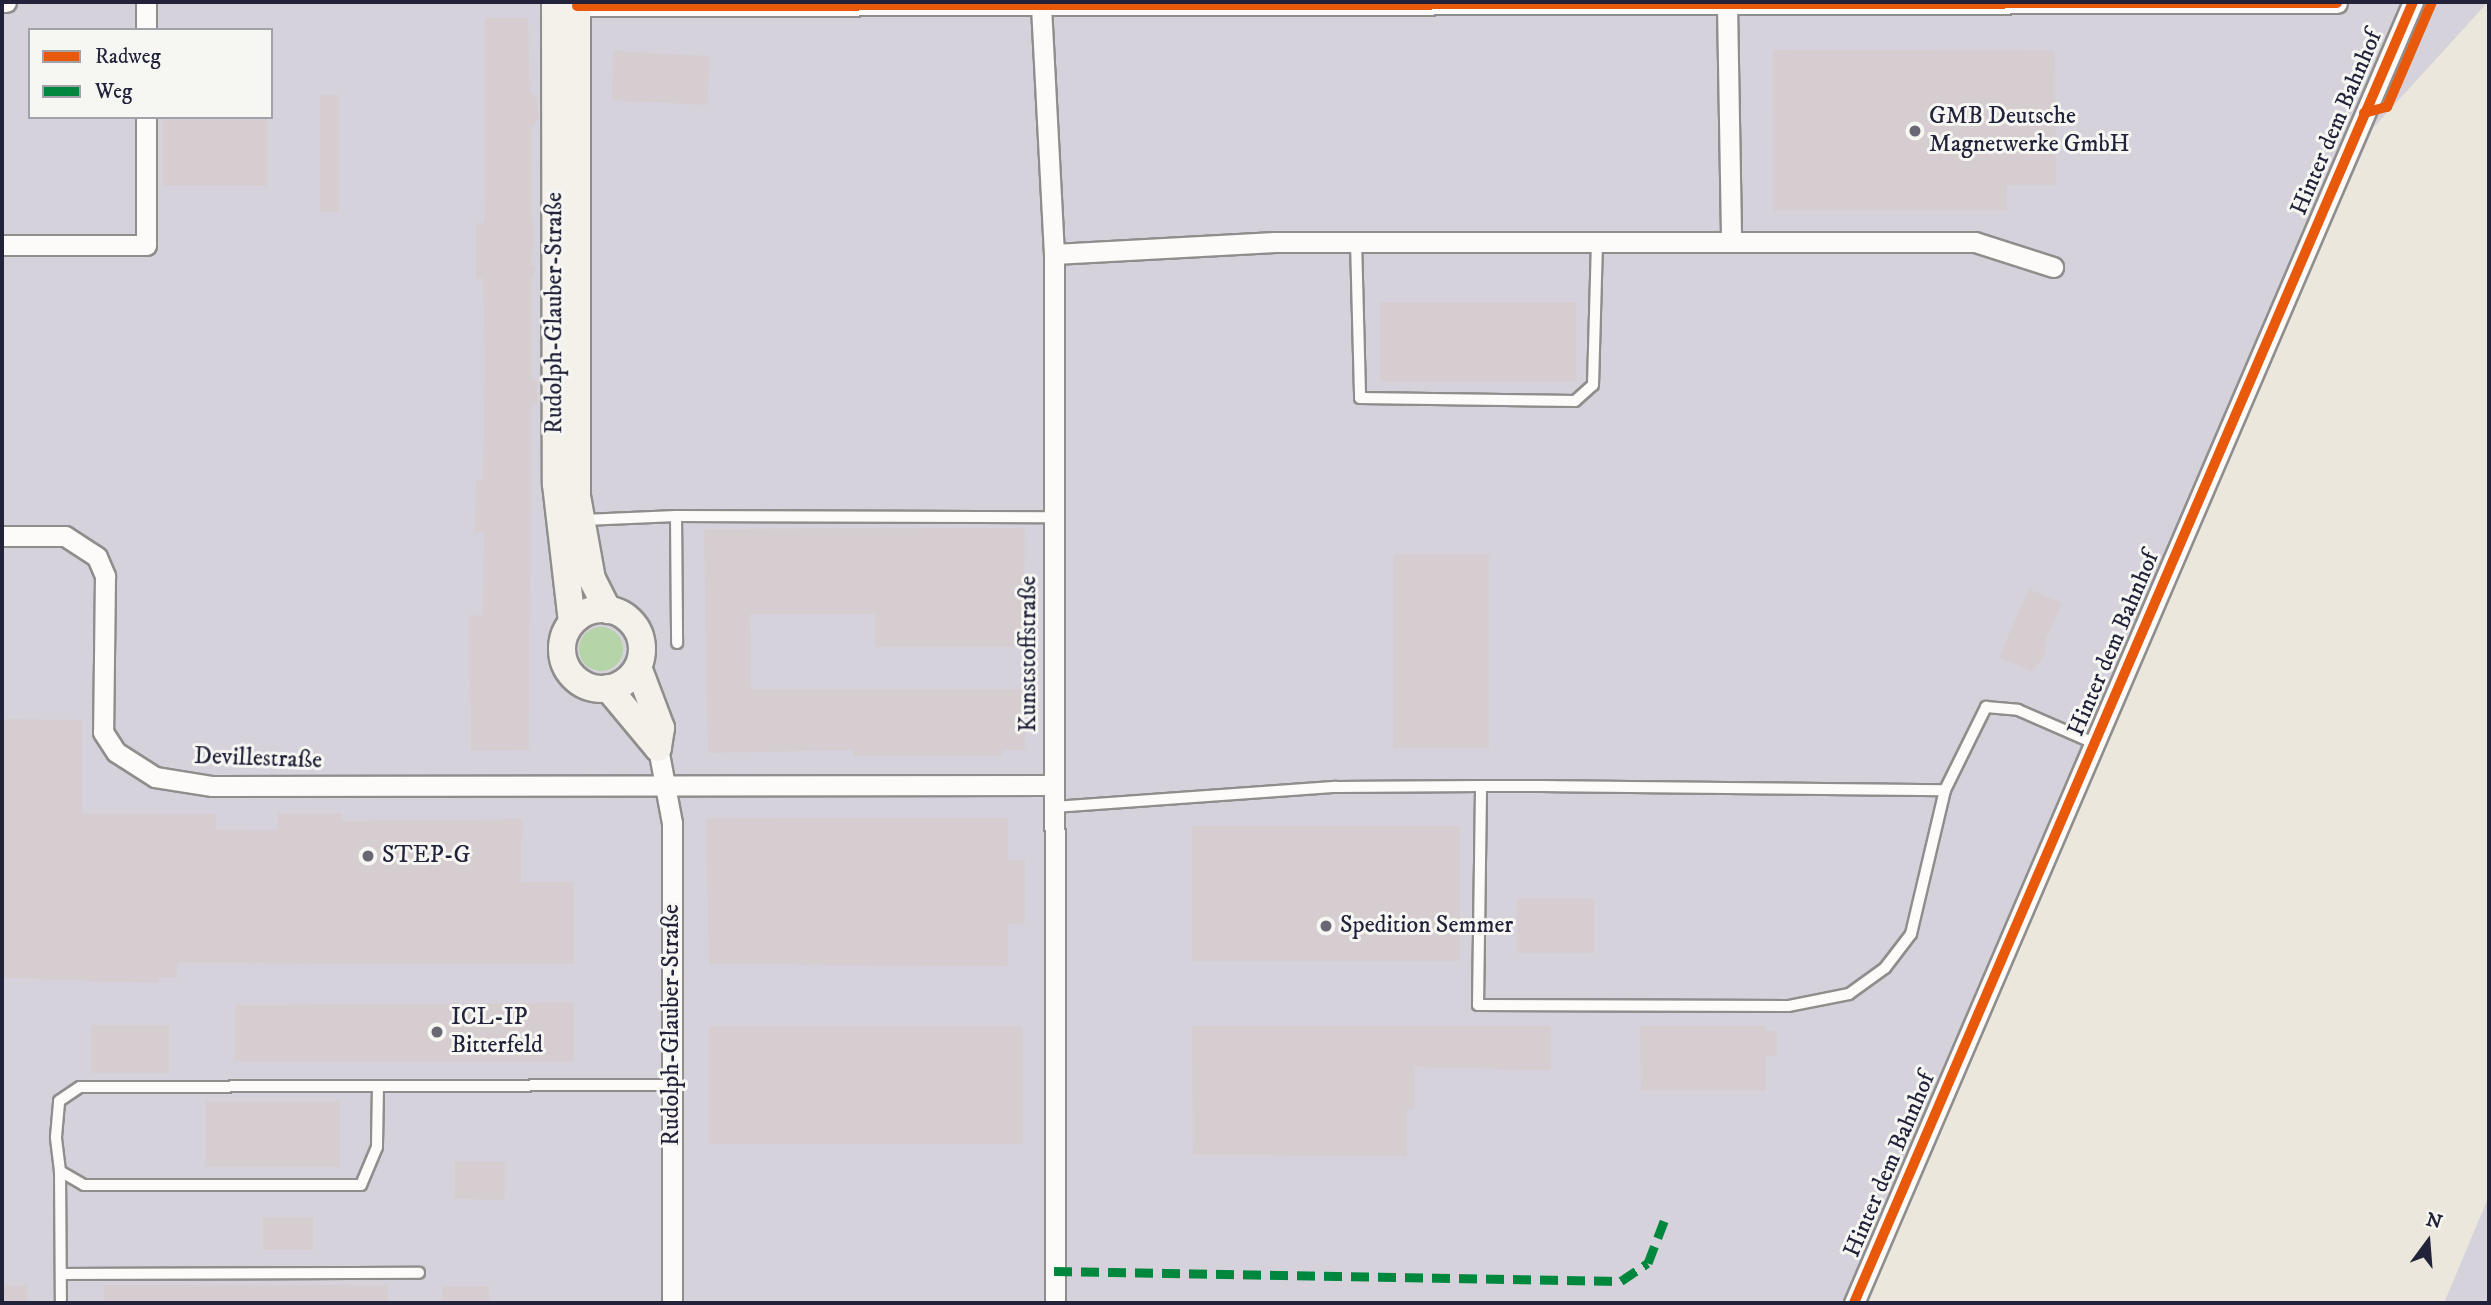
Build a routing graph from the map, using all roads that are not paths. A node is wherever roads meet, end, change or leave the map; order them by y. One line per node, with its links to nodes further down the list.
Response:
1 (146, 2): 9 (street)
2 (2191, 2): 6 (street); 7 (street)
3 (2413, 2): 26 (street, Hinter dem Bahnhof)
4 (569, 3): 8 (street); 19 (street, Rudolph-Glauber-Straße); 22 (street, Rudolph-Glauber-Straße)
5 (1326, 3): 7 (street); 8 (street)
6 (2337, 3)
7 (1727, 5): 13 (street)
8 (1041, 6): 15 (street, Kunststoffstraße)
9 (146, 28)
10 (146, 119): 14 (street)
11 (1356, 241): 12 (street); 12 (lane); 15 (street)
12 (1597, 242): 13 (street)
13 (1731, 242): 16 (street)
14 (2, 245)
15 (1054, 254): 18 (street, Kunststoffstraße)
16 (2053, 267)
17 (676, 516): 18 (lane); 19 (lane); 23 (lane)
18 (1054, 517): 28 (street, Kunststoffstraße)
19 (580, 521): 21 (street, Rudolph-Glauber-Straße)
20 (2, 537): 29 (street, Devillestraße)
21 (608, 610): 22 (street); 24 (street, Rudolph-Glauber-Straße)
22 (572, 622): 25 (street, Rudolph-Glauber-Straße)
23 (677, 643)
24 (638, 667): 25 (street); 27 (street, Rudolph-Glauber-Straße)
25 (608, 688): 27 (street, Rudolph-Glauber-Straße)
26 (2094, 743): 31 (lane); 41 (street, Hinter dem Bahnhof)
27 (658, 748): 29 (street, Rudolph-Glauber-Straße)
28 (1054, 785): 29 (street, Devillestraße); 32 (street, Kunststoffstraße)
29 (667, 786): 33 (street, Rudolph-Glauber-Straße)
30 (1481, 786): 31 (lane); 31 (lane); 32 (lane)
31 (1945, 790)
32 (1054, 807): 40 (street, Kunststoffstraße)
33 (671, 1086): 34 (lane); 39 (street, Rudolph-Glauber-Straße)
34 (378, 1087): 35 (lane); 35 (lane)
35 (60, 1171): 36 (lane)
36 (62, 1273): 37 (lane); 38 (lane)
37 (419, 1273)
38 (61, 1303)
39 (672, 1303)
40 (1055, 1303)
41 (1854, 1303)

